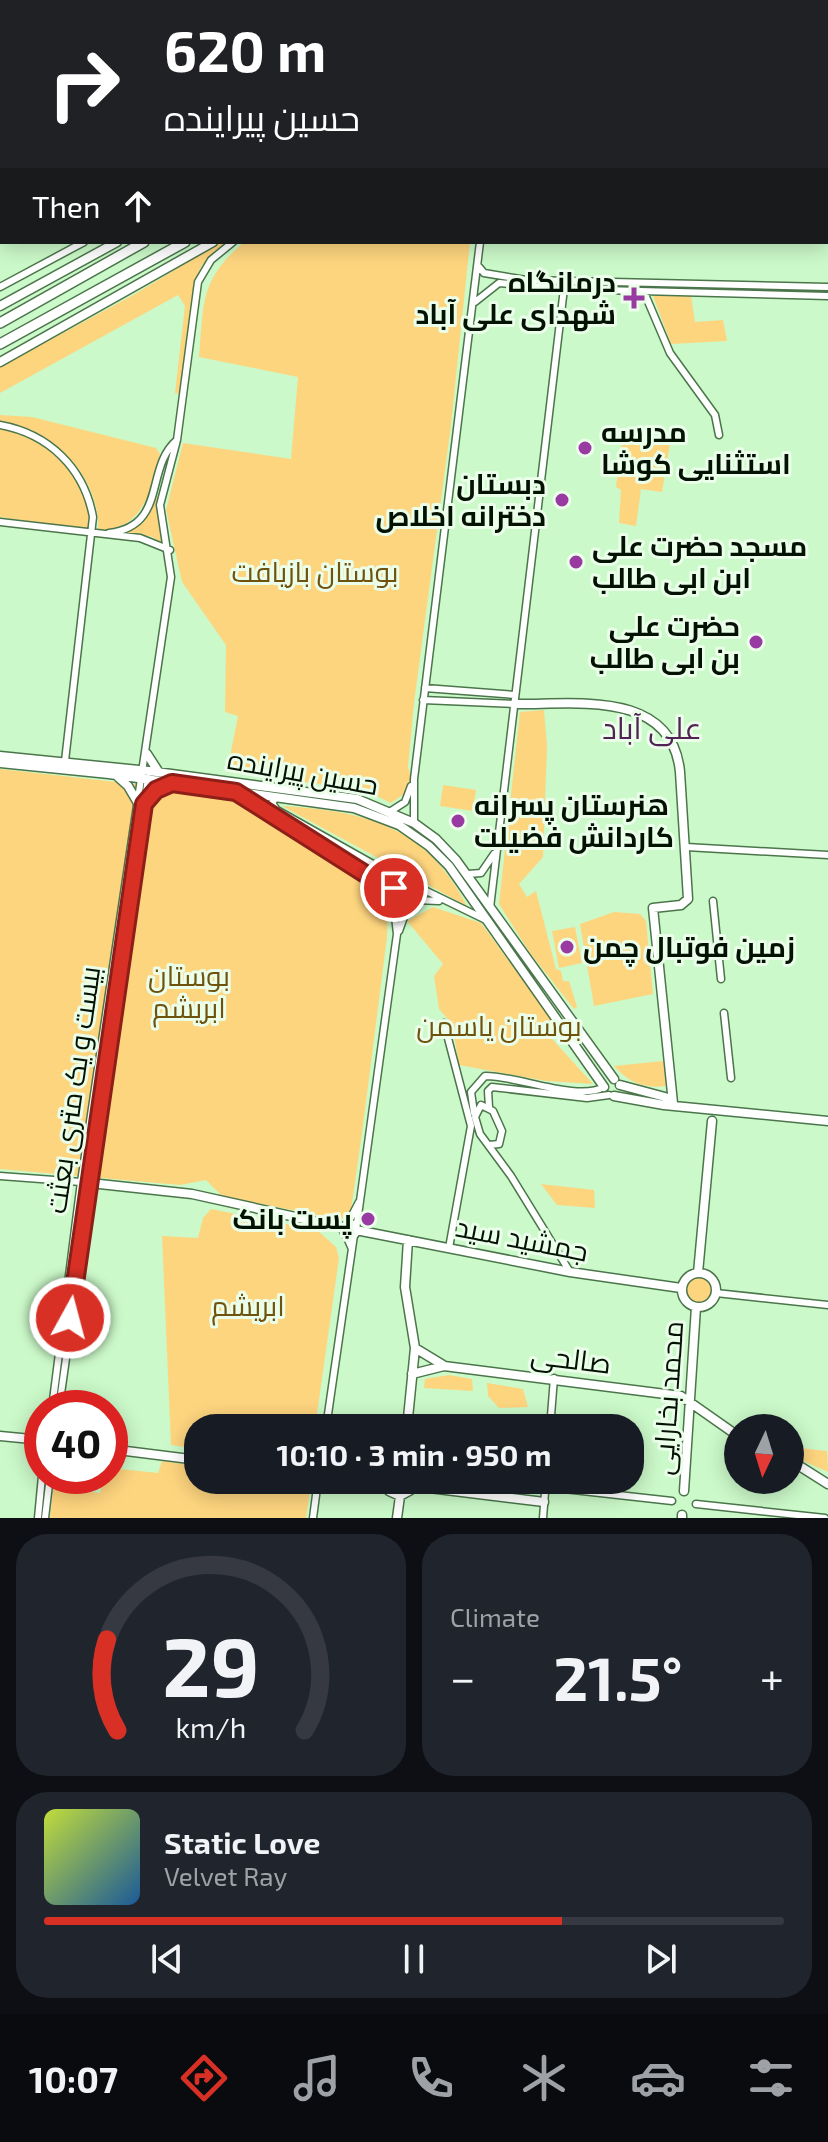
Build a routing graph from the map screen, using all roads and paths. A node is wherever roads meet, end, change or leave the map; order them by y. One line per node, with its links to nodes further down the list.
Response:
1 (80, 244): 13 (street)
2 (113, 244): 19 (main road)
3 (140, 244): 20 (highway)
4 (181, 244): 21 (highway)
5 (209, 244): 22 (main road)
6 (231, 244): 25 (street, بیست و یک متری بعثت)
7 (480, 244): 8 (street)
8 (478, 266): 9 (street); 10 (street)
9 (507, 278): 11 (street); 12 (street)
10 (477, 280): 12 (street); 18 (street)
11 (565, 280): 14 (street); 15 (street)
12 (499, 283): 15 (street); 18 (street)
13 (0, 287)
14 (828, 287)
15 (564, 289): 16 (street); 31 (street)
16 (644, 292): 17 (street); 24 (street)
17 (828, 296)
18 (475, 302): 29 (street)
19 (0, 306)
20 (0, 323)
21 (0, 344)
22 (0, 362)
23 (0, 425): 27 (street)
24 (719, 435)
25 (177, 440): 27 (street); 28 (street, بیست و یک متری بعثت)
26 (0, 522): 27 (street)
27 (94, 535): 28 (street); 34 (street)
28 (170, 550): 32 (street, بیست و یک متری بعثت)
29 (425, 688): 30 (street); 31 (street)
30 (423, 700): 31 (street); 38 (street)
31 (514, 700): 45 (main road); 46 (street)
32 (147, 754): 37 (main road); 37 (street, بیست و یک متری بعثت)
33 (0, 756): 34 (main road, حسین پیراینده)
34 (65, 761): 37 (main road, حسین پیراینده)
35 (0, 763): 36 (main road, حسین پیراینده)
36 (109, 774): 37 (main road, حسین پیراینده); 42 (main road)
37 (148, 774): 39 (main road, حسین پیراینده); 42 (street, بیست و یک متری بعثت); 43 (main road, حسین پیراینده)
38 (414, 779): 43 (street); 44 (street)
39 (172, 783): 40 (main road, حسین پیراینده); 42 (main road)
40 (236, 792): 41 (main road, حسین پیراینده); 50 (street)
41 (277, 797): 49 (street); 56 (main road, حسین پیراینده)
42 (141, 803): 73 (street, بیست و یک متری بعثت)
43 (391, 811): 44 (main road, حسین پیراینده)
44 (414, 823): 48 (main road, حسین پیراینده)
45 (686, 847): 47 (street); 64 (main road)
46 (496, 851): 48 (street); 55 (street)
47 (828, 855)
48 (466, 874): 55 (main road, حسین پیراینده)
49 (408, 882): 50 (street); 51 (street); 53 (street)
50 (393, 895): 54 (street); 57 (street)
51 (415, 900): 53 (street); 54 (street)
52 (713, 901): 58 (street)
53 (445, 902): 56 (street)
54 (408, 906): 57 (street)
55 (490, 908): 62 (main road, حسین پیراینده)
56 (486, 920): 63 (main road, حسین پیراینده)
57 (397, 934): 74 (street)
58 (721, 979)
59 (724, 1013): 61 (street)
60 (444, 1023): 76 (street)
61 (731, 1078)
62 (617, 1082): 63 (main road); 63 (main road); 64 (main road)
63 (609, 1093): 64 (main road); 65 (street); 68 (street)
64 (673, 1103): 66 (main road)
65 (489, 1107): 68 (street); 71 (street)
66 (697, 1107): 67 (main road); 69 (main road)
67 (730, 1110): 69 (main road); 70 (main road)
68 (475, 1117): 71 (street)
69 (712, 1121): 78 (main road)
70 (828, 1121)
71 (489, 1145): 77 (street)
72 (0, 1176): 73 (street)
73 (85, 1182): 74 (main road, جمشید سید); 87 (street, بیست و یک متری بعثت); 88 (street, بیست و یک متری بعثت)
74 (349, 1230): 75 (main road, جمشید سید); 90 (street)
75 (408, 1240): 76 (main road, جمشید سید); 83 (main road)
76 (449, 1248): 77 (main road, جمشید سید)
77 (570, 1272): 79 (main road, جمشید سید)
78 (698, 1273): 79 (main road); 80 (main road)
79 (681, 1288): 82 (main road)
80 (716, 1293): 81 (street); 82 (main road)
81 (828, 1305)
82 (696, 1307): 89 (main road, محمد بخارایی)
83 (415, 1348): 84 (main road, صالحی); 85 (main road)
84 (444, 1366): 85 (main road, صالحی); 86 (main road, صالحی)
85 (412, 1374): 91 (main road)
86 (554, 1378): 89 (main road, صالحی); 92 (street)
87 (55, 1390)
88 (61, 1390)
89 (691, 1400): 93 (main road); 100 (main road, محمد بخارایی)
90 (328, 1414)
91 (408, 1414)
92 (551, 1414)
93 (724, 1428)
94 (0, 1436): 95 (main road)
95 (24, 1438)
96 (128, 1451): 97 (main road)
97 (184, 1458)
98 (804, 1469): 99 (main road)
99 (828, 1484)
100 (684, 1491)
101 (40, 1494): 113 (street)
102 (48, 1494): 114 (street)
103 (316, 1494): 115 (street)
104 (396, 1494): 109 (main road)
105 (405, 1494): 109 (main road)
106 (489, 1494): 111 (main road)
107 (545, 1494): 111 (street)
108 (620, 1494): 110 (street)
109 (400, 1496): 116 (main road)
110 (672, 1501)
111 (544, 1502): 117 (street)
112 (696, 1504): 118 (street)
113 (38, 1518)
114 (45, 1518)
115 (313, 1518)
116 (397, 1518)
117 (543, 1518)
118 (825, 1518)

